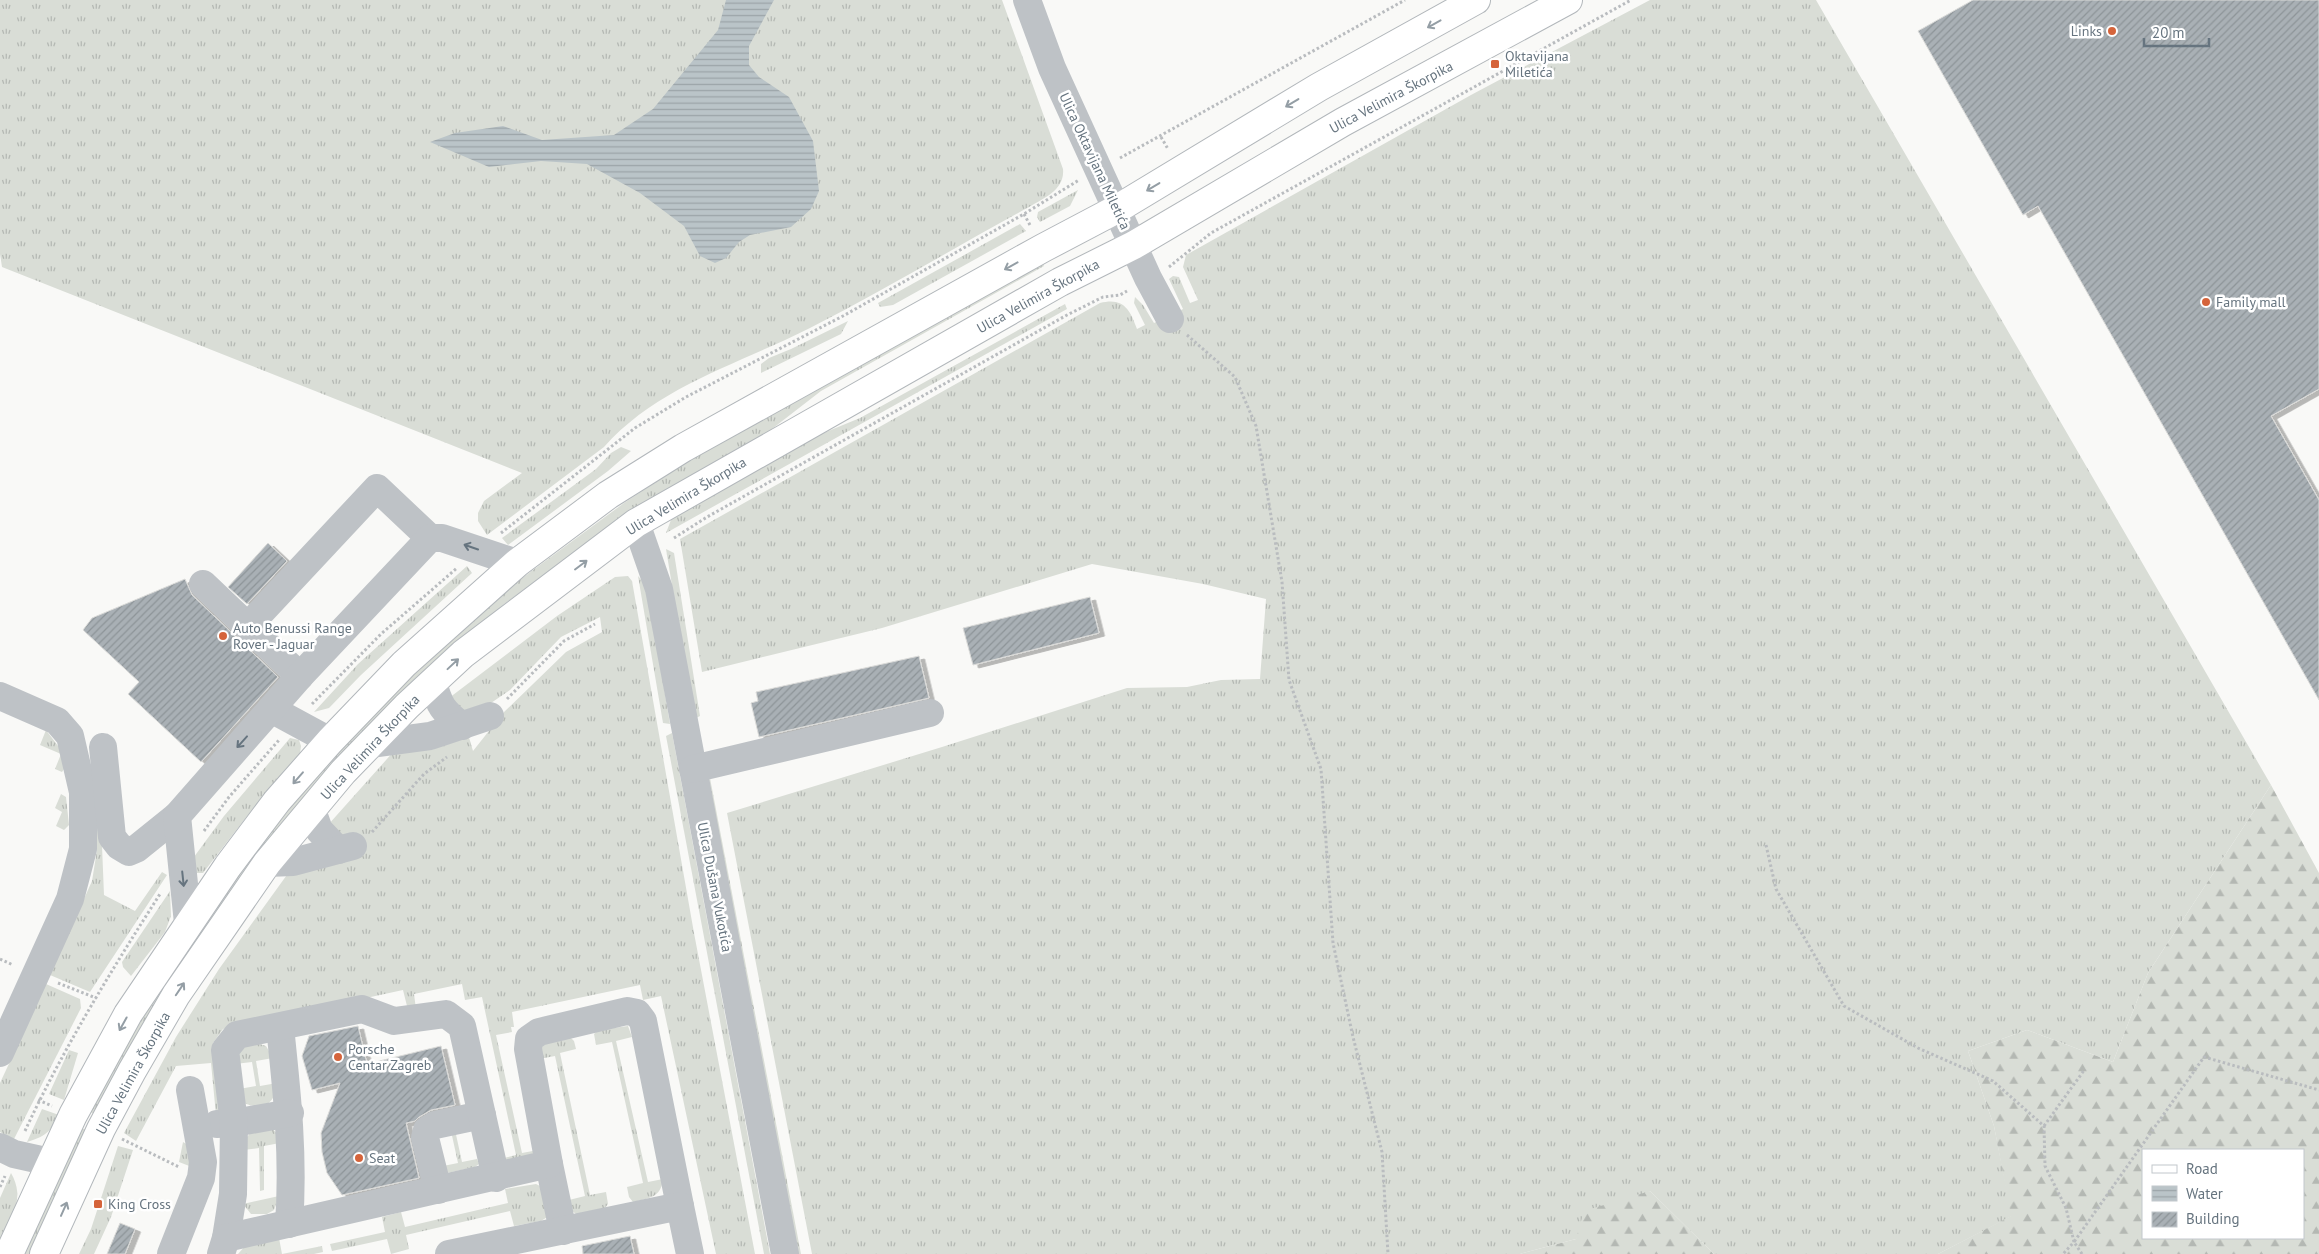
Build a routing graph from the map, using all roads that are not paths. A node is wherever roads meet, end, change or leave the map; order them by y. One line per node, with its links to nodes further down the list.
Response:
1 (1027, 0): 4 (street, Ulica Oktavijana Miletića)
2 (1476, 0): 4 (main road, one-way to 4)
3 (1568, 0): 5 (main road, Ulica Velimira Škorpika)
4 (1117, 209): 5 (street, Ulica Oktavijana Miletića); 9 (main road, one-way to 9)
5 (1134, 245): 6 (street, Ulica Oktavijana Miletića); 7 (main road, Ulica Velimira Škorpika)
6 (1170, 319)
7 (636, 523): 13 (main road, Ulica Velimira Škorpika, one-way to 7); 22 (street, Ulica Dušana Vukotića)
8 (430, 538): 9 (street, one-way to 8); 11 (street); 12 (street)
9 (517, 563): 19 (main road)
10 (203, 584): 11 (street)
11 (248, 626): 12 (street)
12 (300, 676): 15 (street)
13 (433, 682): 18 (street); 20 (main road, Ulica Velimira Škorpika)
14 (0, 696): 28 (street)
15 (271, 709): 19 (street); 24 (street, one-way to 24)
16 (930, 713): 22 (street)
17 (490, 716): 18 (street)
18 (462, 726): 20 (street)
19 (330, 741): 26 (main road, one-way to 26)
20 (370, 744): 23 (main road, Ulica Velimira Škorpika)
21 (103, 747): 24 (street)
22 (693, 769): 48 (street, Ulica Dušana Vukotića)
23 (312, 810): 25 (main road, Ulica Velimira Škorpika); 25 (street)
24 (177, 816): 26 (street, one-way to 26)
25 (267, 863): 44 (main road, Ulica Velimira Škorpika, one-way to 25)
26 (188, 923): 35 (main road, one-way to 35)
27 (280, 1027): 30 (street); 31 (street); 32 (street)
28 (0, 1053)
29 (190, 1090): 33 (street)
30 (290, 1113): 32 (street); 40 (street)
31 (482, 1115): 37 (street); 38 (street)
32 (234, 1123): 33 (street); 42 (street)
33 (196, 1125): 45 (street)
34 (0, 1146): 35 (street)
35 (50, 1162): 43 (main road)
36 (549, 1164): 37 (street); 39 (street); 41 (street)
37 (496, 1178): 38 (street)
38 (438, 1190): 40 (street)
39 (680, 1206): 41 (street); 47 (street)
40 (289, 1224): 42 (street)
41 (563, 1231): 46 (street)
42 (223, 1246)
43 (9, 1254)
44 (44, 1254)
45 (171, 1254)
46 (449, 1254)
47 (690, 1254)
48 (785, 1254)

